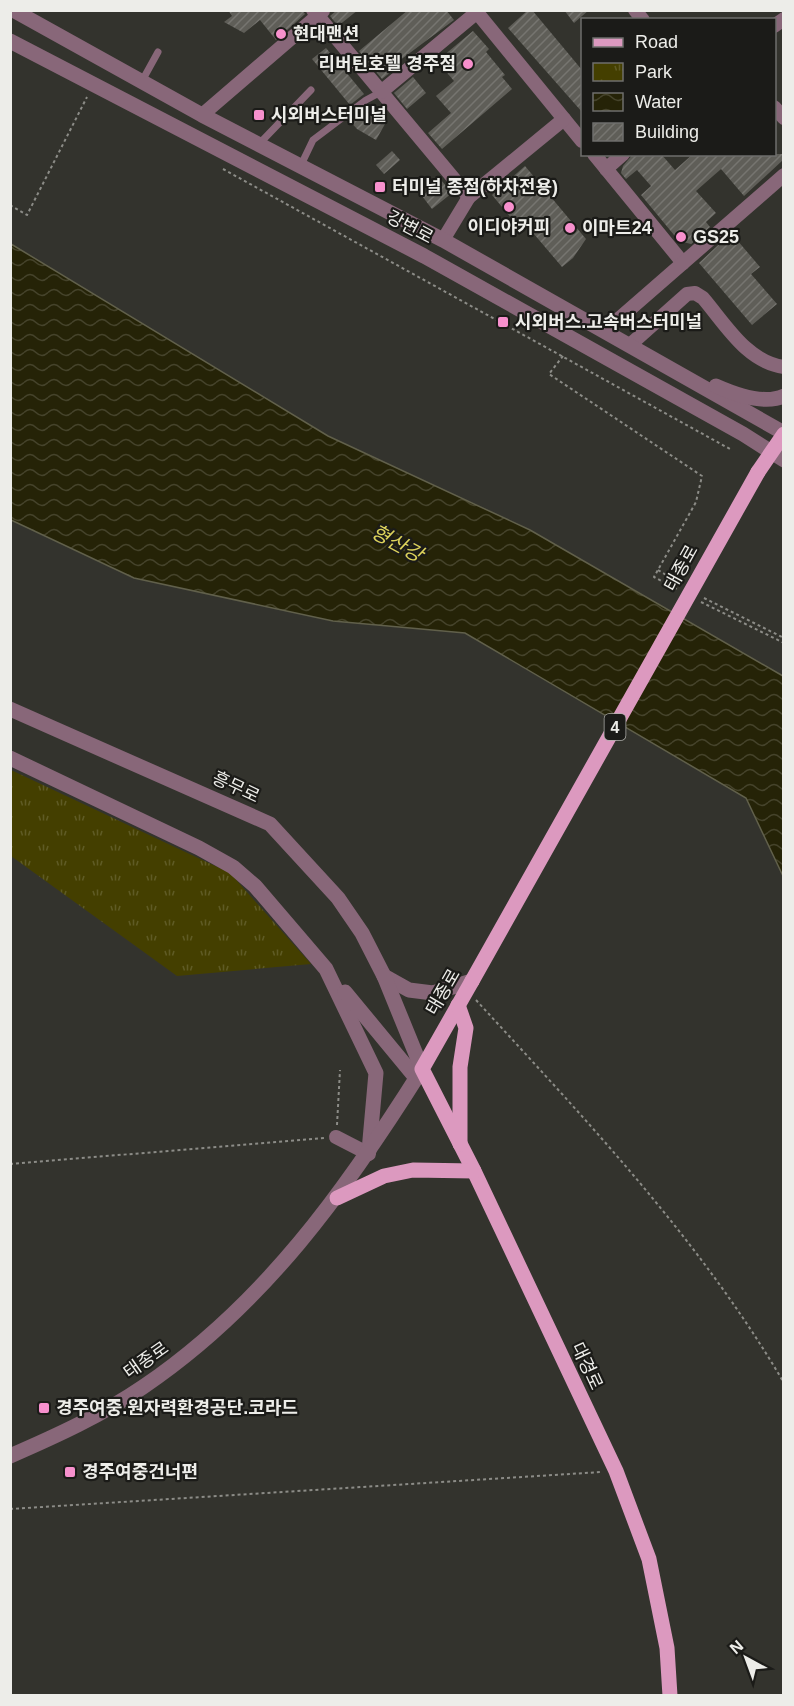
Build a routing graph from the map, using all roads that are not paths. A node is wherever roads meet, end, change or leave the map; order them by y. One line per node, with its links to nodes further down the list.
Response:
1 (13, 10): 6 (street, 강변로)
2 (318, 12): 8 (street); 9 (street)
3 (476, 12): 8 (street); 10 (street)
4 (10, 41): 27 (street, 강변로)
5 (158, 52): 6 (lane)
6 (142, 81): 9 (street, 강변로)
7 (311, 90): 12 (lane)
8 (381, 92): 15 (lane); 18 (street)
9 (202, 115): 12 (street, 강변로)
10 (564, 118): 11 (street); 18 (street, 강변로)
11 (581, 140)
12 (260, 143): 15 (street, 강변로)
13 (596, 156): 16 (street)
14 (621, 156): 16 (street)
15 (301, 165): 19 (street, 강변로)
16 (606, 169): 20 (street)
17 (783, 175): 20 (street)
18 (469, 197): 19 (street, 강변로)
19 (443, 240): 21 (street, 강변로)
20 (683, 263): 21 (street)
21 (606, 330): 22 (street, 강변로)
22 (631, 344): 23 (street); 24 (street, 강변로)
23 (783, 367)
24 (693, 380): 25 (street); 26 (street, 강변로)
25 (783, 396)
26 (783, 433): 27 (main road, 태종로 / 4)
27 (777, 456): 32 (main road, 태종로 / 4, bridge)
28 (10, 709): 31 (street, 흥무로)
29 (10, 758): 30 (street)
30 (326, 969): 34 (street); 37 (street)
31 (384, 976): 32 (street); 34 (street, 흥무로)
32 (469, 986): 33 (main road, 태종로 / 4)
33 (458, 1005): 34 (main road, 태종로 / 4); 36 (main road)
34 (422, 1075): 36 (main road, 대경로); 37 (street, 태종로)
35 (336, 1137): 37 (street)
36 (460, 1144): 38 (main road, 대경로)
37 (369, 1154): 39 (street, 태종로)
38 (474, 1171): 39 (main road); 41 (main road, 대경로)
39 (337, 1197): 40 (street, 태종로)
40 (10, 1456)
41 (670, 1695)

